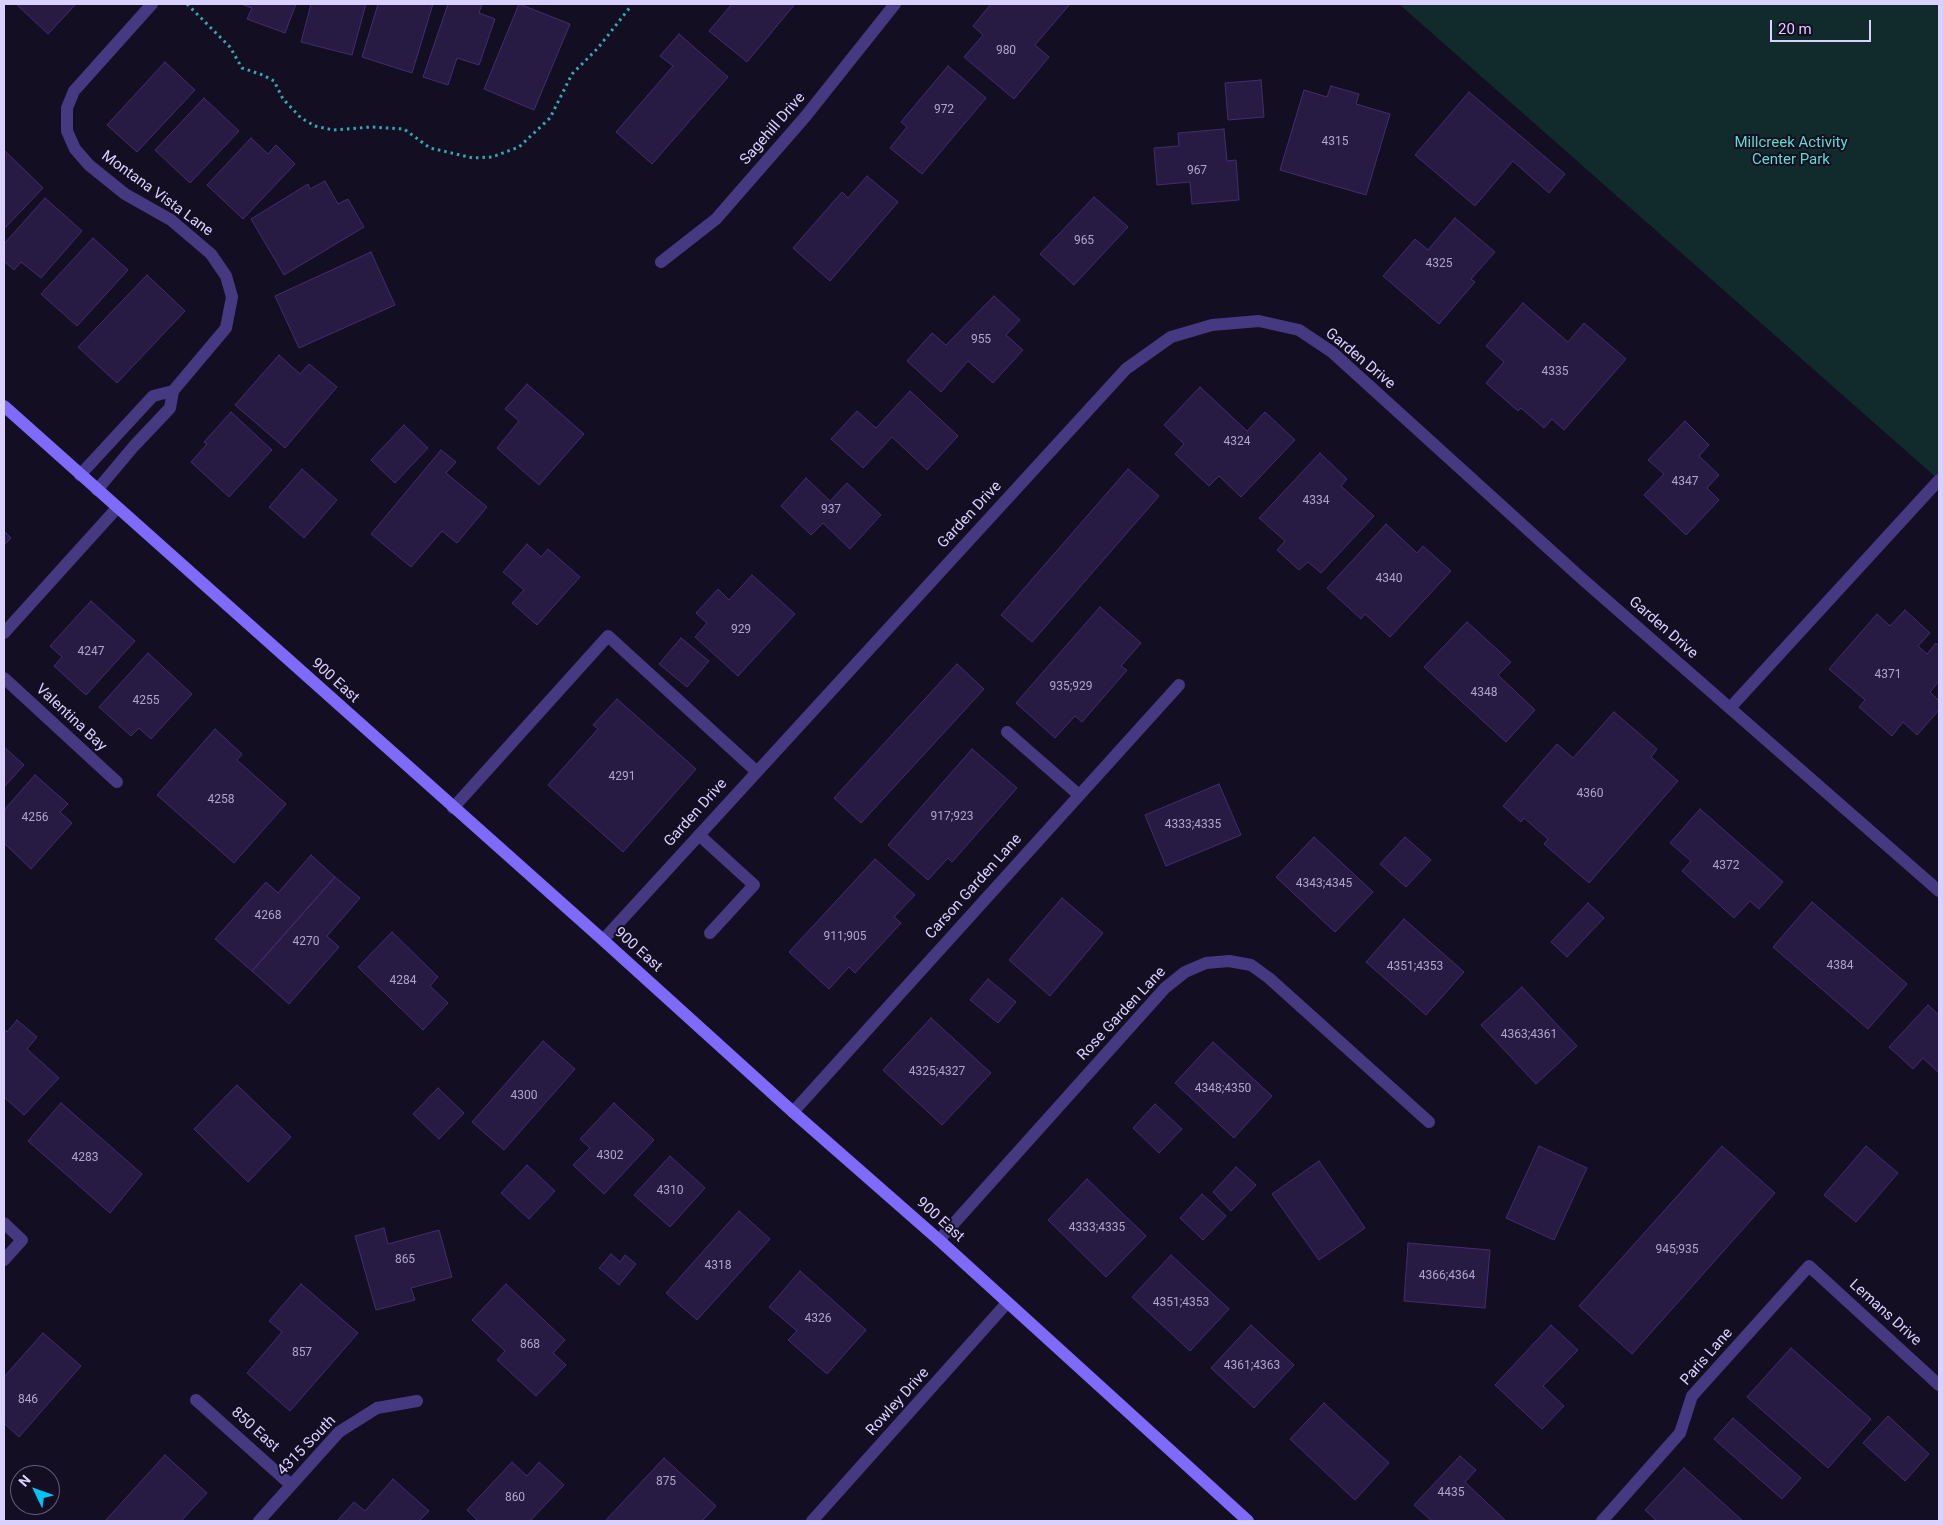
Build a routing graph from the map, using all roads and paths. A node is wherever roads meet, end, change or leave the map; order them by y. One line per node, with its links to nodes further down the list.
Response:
1 (152, 4): 6 (street, Montana Vista Lane)
2 (187, 4): 4 (path)
3 (895, 4): 5 (street, Sagehill Drive)
4 (631, 6)
5 (661, 262)
6 (173, 391): 8 (street); 10 (street, Montana Vista Lane)
7 (4, 406): 8 (main road, 900 East)
8 (80, 475): 10 (main road, 900 East)
9 (1939, 480): 15 (street)
10 (97, 490): 11 (main road, 900 East)
11 (117, 508): 12 (street); 20 (main road, 900 East)
12 (4, 633)
13 (4, 678): 18 (street, Valentina Bay)
14 (1179, 685): 19 (street, Carson Garden Lane)
15 (1730, 708): 17 (street, Garden Drive); 22 (street, Garden Drive)
16 (1008, 732): 19 (street)
17 (756, 771): 20 (street); 21 (street, Garden Drive)
18 (117, 782)
19 (1079, 796): 25 (street, Carson Garden Lane)
20 (453, 808): 24 (main road, 900 East)
21 (699, 834): 23 (street); 24 (street, Garden Drive)
22 (1939, 892)
23 (710, 934)
24 (603, 940): 25 (main road, 900 East)
25 (793, 1112): 28 (main road, 900 East)
26 (1429, 1122): 28 (street, Rose Garden Lane)
27 (4, 1223): 29 (street)
28 (939, 1240): 31 (main road, 900 East)
29 (4, 1260)
30 (1809, 1266): 32 (street, Lemans Drive); 39 (street, Paris Lane)
31 (1007, 1303): 37 (street, Rowley Drive); 38 (main road, 900 East)
32 (1939, 1384)
33 (196, 1400): 35 (street, 850 East)
34 (417, 1401): 35 (street, 4315 South)
35 (291, 1485): 36 (street, 4315 South)
36 (259, 1521)
37 (812, 1521)
38 (1248, 1521)
39 (1602, 1521)

